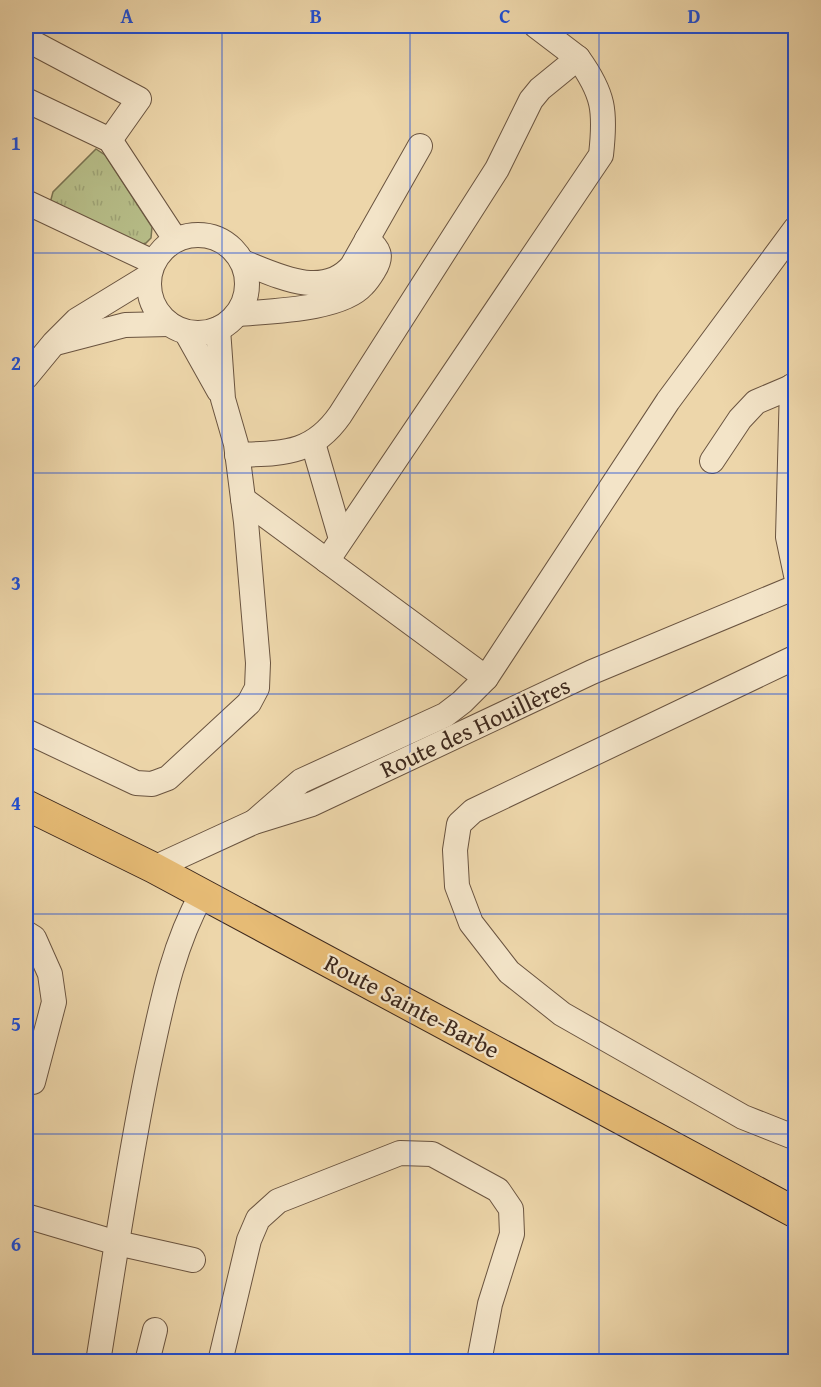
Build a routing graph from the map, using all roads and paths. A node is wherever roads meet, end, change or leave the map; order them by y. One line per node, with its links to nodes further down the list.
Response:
1 (536, 26): 3 (lane)
2 (26, 39): 5 (lane)
3 (578, 58): 20 (lane); 24 (lane)
4 (26, 100): 5 (lane)
5 (110, 140): 10 (lane)
6 (420, 146): 9 (lane)
7 (26, 202): 12 (lane)
8 (795, 228): 29 (lane)
9 (367, 239): 11 (lane); 13 (lane)
10 (175, 240): 11 (lane); 12 (lane)
11 (243, 262): 13 (lane)
12 (151, 269): 14 (lane); 16 (lane)
13 (238, 314): 15 (lane)
14 (178, 328): 15 (lane); 16 (lane); 19 (lane)
15 (218, 329): 19 (lane)
16 (54, 343): 17 (lane)
17 (26, 377)
18 (794, 386): 22 (lane); 26 (lane)
19 (224, 399): 21 (lane)
20 (313, 443): 21 (lane); 24 (lane)
21 (237, 455): 23 (lane)
22 (712, 461)
23 (243, 499): 25 (lane); 30 (lane)
24 (342, 539): 25 (lane)
25 (327, 561): 29 (lane)
26 (795, 575)
27 (795, 586): 32 (lane, Route des Houillères)
28 (795, 657): 37 (lane)
29 (486, 678): 32 (lane)
30 (26, 731)
31 (26, 805): 33 (main road, Route Sainte-Barbe)
32 (254, 822): 33 (lane, Route des Houillères)
33 (154, 868): 34 (main road, Route Sainte-Barbe)
34 (202, 894): 38 (main road, Route Sainte-Barbe); 40 (lane)
35 (26, 933): 36 (lane)
36 (33, 1082)
37 (795, 1138)
38 (795, 1213)
39 (26, 1216): 40 (lane)
40 (117, 1243): 41 (lane); 43 (lane)
41 (193, 1260)
42 (155, 1330): 44 (lane)
43 (100, 1361)
44 (147, 1362)
45 (220, 1362): 46 (lane)
46 (479, 1362)

